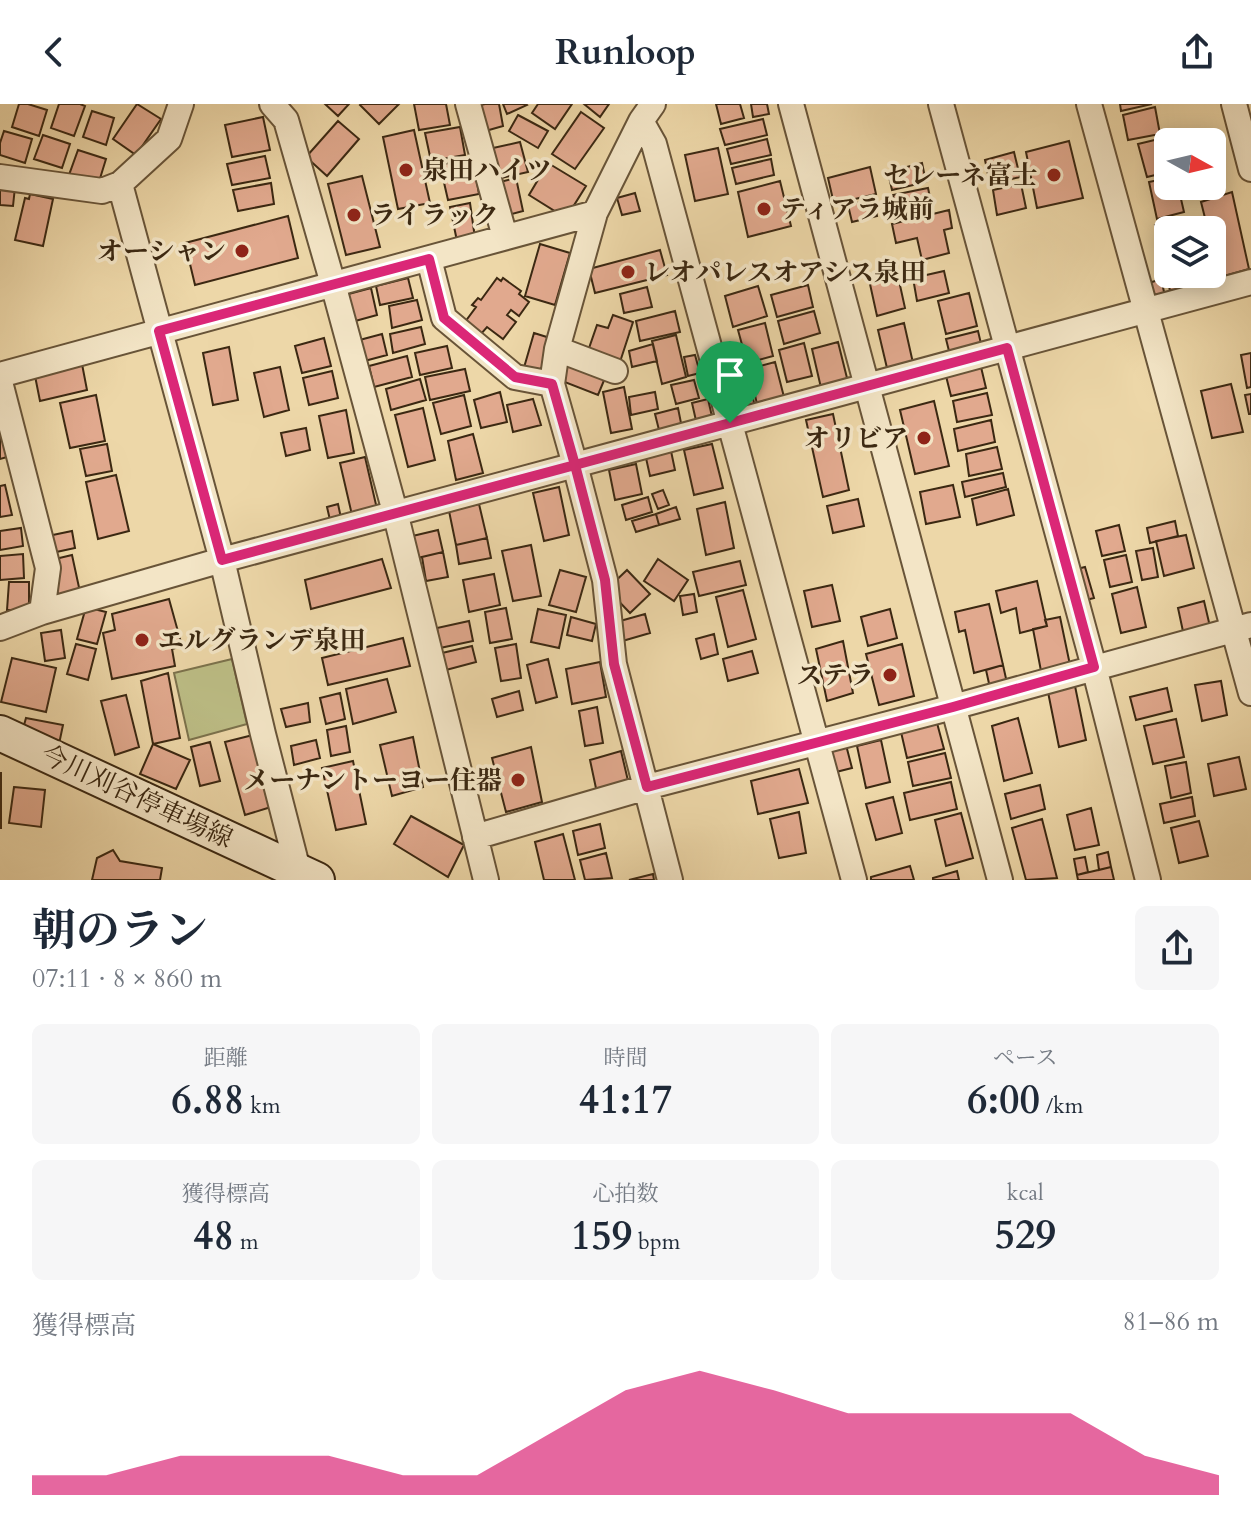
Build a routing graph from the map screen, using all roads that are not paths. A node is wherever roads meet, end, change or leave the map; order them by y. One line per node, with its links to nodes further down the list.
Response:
1 (181, 104): 11 (street)
2 (272, 104): 16 (street)
3 (468, 104): 13 (street)
4 (791, 104): 25 (street)
5 (941, 104): 19 (street)
6 (1089, 104): 17 (street)
7 (1234, 104): 9 (street)
8 (647, 112): 12 (street); 26 (street)
9 (1251, 169)
10 (0, 177): 11 (street)
11 (120, 184): 18 (street)
12 (595, 213): 13 (street); 20 (street)
13 (505, 237): 14 (street)
14 (429, 259): 16 (street); 24 (street)
15 (1251, 282): 17 (street)
16 (333, 284): 18 (street); 28 (street)
17 (1147, 311): 19 (street); 31 (street)
18 (159, 331): 22 (street); 29 (street)
19 (1007, 348): 25 (street); 33 (street)
20 (557, 349): 21 (street); 24 (street)
21 (615, 371)
22 (0, 375)
23 (0, 382): 30 (street)
24 (552, 384): 27 (street)
25 (867, 385): 26 (street); 35 (street)
26 (730, 423): 27 (street); 37 (street)
27 (575, 465): 28 (street); 38 (street)
28 (395, 512): 29 (street); 39 (street)
29 (222, 560): 30 (street); 40 (street)
30 (42, 612): 32 (street)
31 (1242, 627): 33 (street); 34 (street)
32 (0, 628)
33 (1094, 667): 35 (street); 45 (street)
34 (1251, 693)
35 (953, 707): 37 (street); 44 (street)
36 (0, 733): 40 (main road, 今川刈谷停車場線)
37 (817, 742): 38 (street); 43 (street)
38 (647, 787): 39 (street); 42 (street)
39 (475, 837): 41 (street)
40 (292, 873)
41 (486, 880)
42 (670, 880)
43 (854, 880)
44 (1000, 880)
45 (1148, 880)

